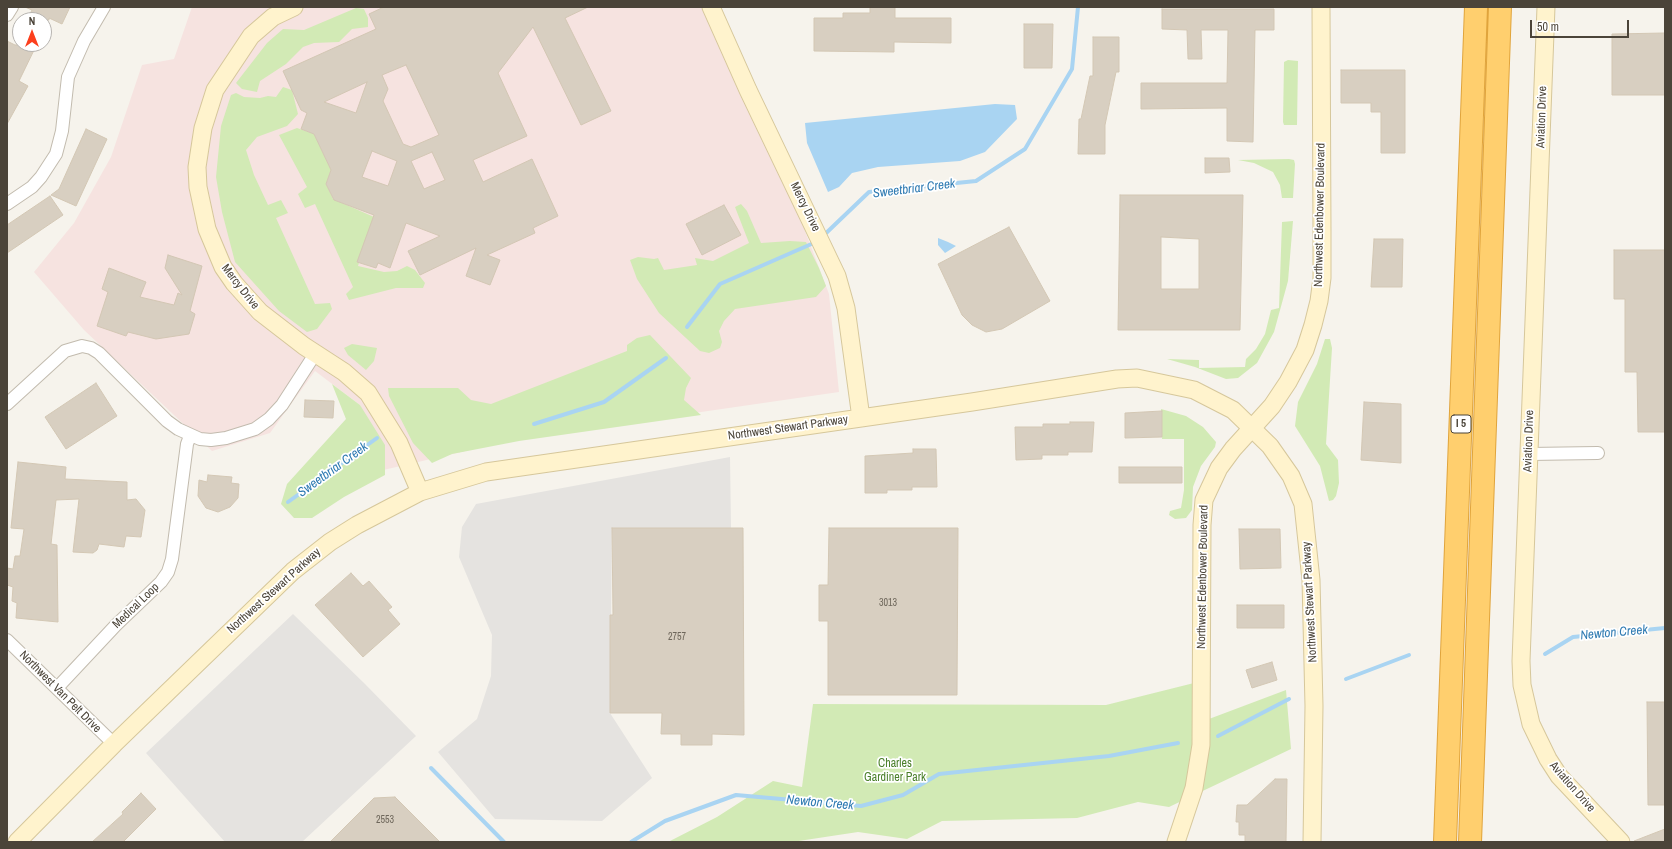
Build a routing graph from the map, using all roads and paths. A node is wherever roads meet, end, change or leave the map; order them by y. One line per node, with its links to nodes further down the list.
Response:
1 (12, 7): 9 (street)
2 (104, 7): 10 (street)
3 (294, 7): 11 (street, Mercy Drive)
4 (711, 7): 13 (street, Mercy Drive)
5 (1321, 7): 14 (street, Northwest Edenbower Boulevard)
6 (1476, 7): 25 (highway, I 5)
7 (1500, 7): 26 (highway, I 5)
8 (1546, 7): 17 (street, Aviation Drive)
9 (7, 15)
10 (7, 204)
11 (315, 354): 15 (street); 18 (street, Mercy Drive)
12 (7, 404): 15 (street)
13 (861, 418): 14 (street, Northwest Stewart Parkway); 18 (street, Northwest Stewart Parkway)
14 (1253, 429): 23 (street, Northwest Edenbower Boulevard); 24 (street, Northwest Stewart Parkway)
15 (190, 436): 20 (street, Medical Loop)
16 (1598, 453): 17 (street)
17 (1529, 454): 27 (street, Aviation Drive)
18 (420, 492): 21 (street, Northwest Stewart Parkway)
19 (7, 640): 20 (street, Northwest Van Pelt Drive)
20 (57, 688): 21 (street, Northwest Van Pelt Drive)
21 (114, 744): 22 (street, Northwest Stewart Parkway)
22 (17, 842)
23 (1176, 842)
24 (1312, 842)
25 (1445, 842)
26 (1470, 842)
27 (1621, 842)

